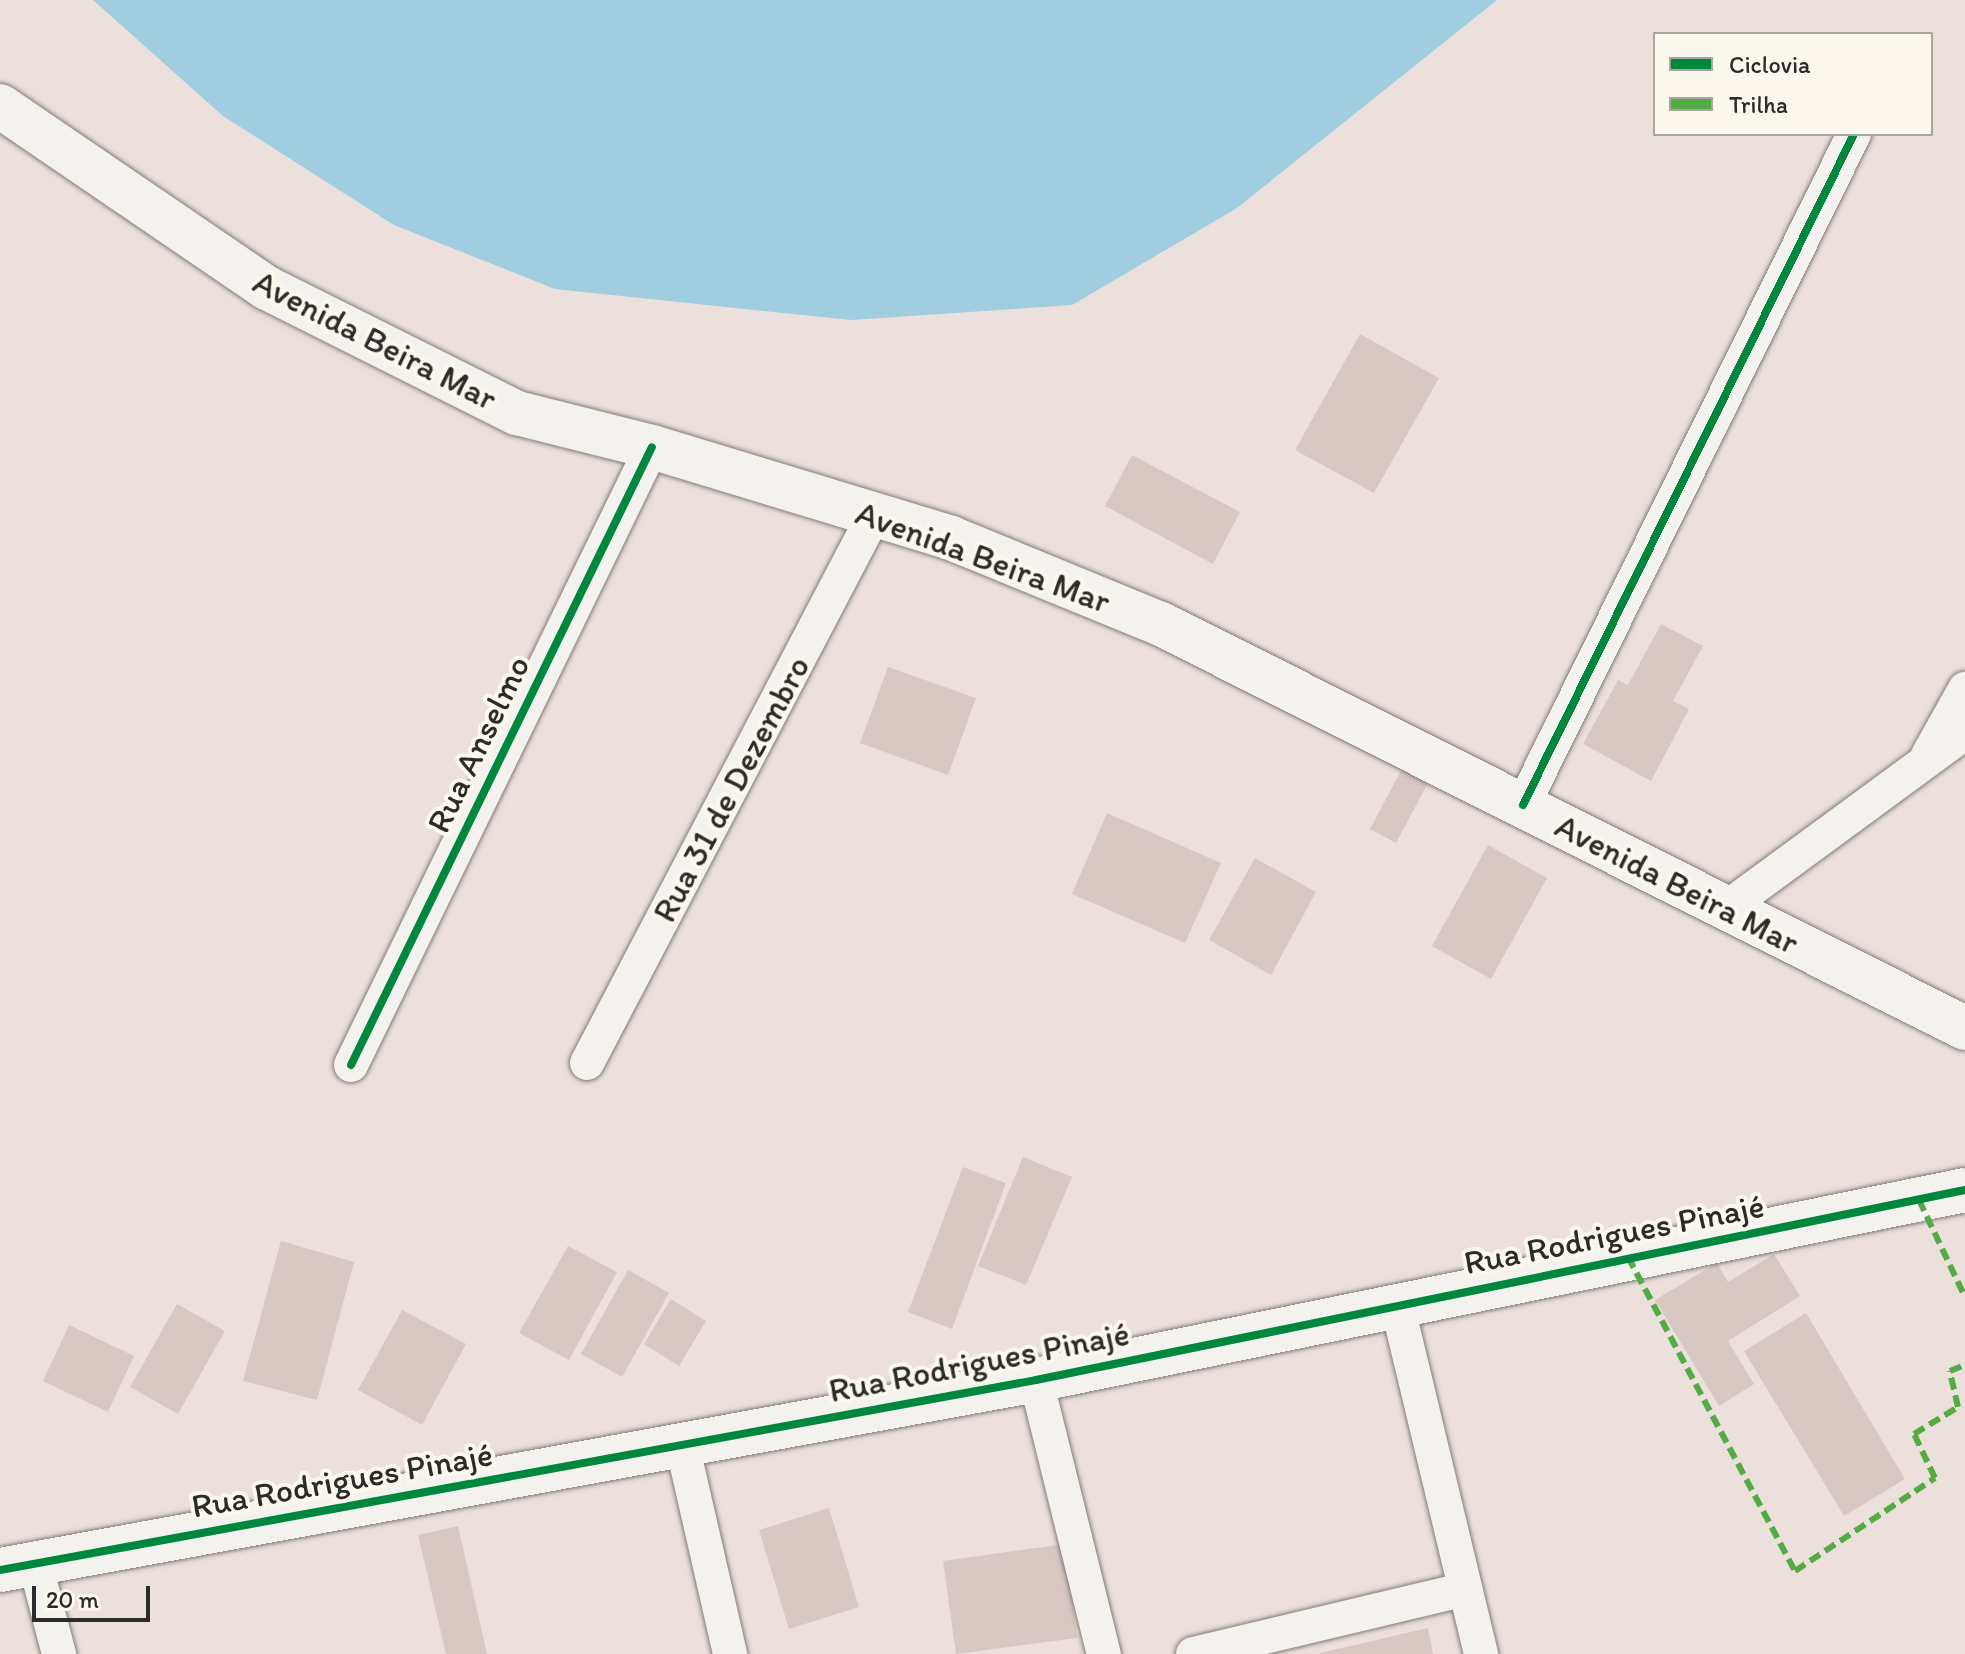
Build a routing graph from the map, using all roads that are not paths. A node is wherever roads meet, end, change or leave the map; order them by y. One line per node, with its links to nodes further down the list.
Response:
1 (0, 106): 3 (main road, Avenida Beira Mar)
2 (1853, 136): 8 (street)
3 (652, 447): 4 (main road, Avenida Beira Mar); 12 (street, Rua Anselmo)
4 (874, 515): 8 (main road, Avenida Beira Mar); 11 (street, Rua 31 de Dezembro)
5 (1965, 689): 7 (street)
6 (1965, 733): 7 (street)
7 (1926, 758): 9 (street)
8 (1523, 805): 9 (main road, Avenida Beira Mar)
9 (1725, 909): 10 (main road, Avenida Beira Mar)
10 (1965, 1028)
11 (587, 1063)
12 (351, 1065)
13 (1962, 1194): 14 (main road, Rua Rodrigues Pinajé)
14 (1397, 1304): 15 (main road, Rua Rodrigues Pinajé); 18 (street)
15 (1036, 1380): 16 (main road, Rua Rodrigues Pinajé); 21 (street)
16 (682, 1444): 17 (main road, Rua Rodrigues Pinajé); 20 (street)
17 (18, 1566): 19 (street)
18 (1465, 1589): 22 (street); 23 (street)
19 (59, 1654)
20 (730, 1654)
21 (1104, 1654)
22 (1193, 1654)
23 (1481, 1654)

